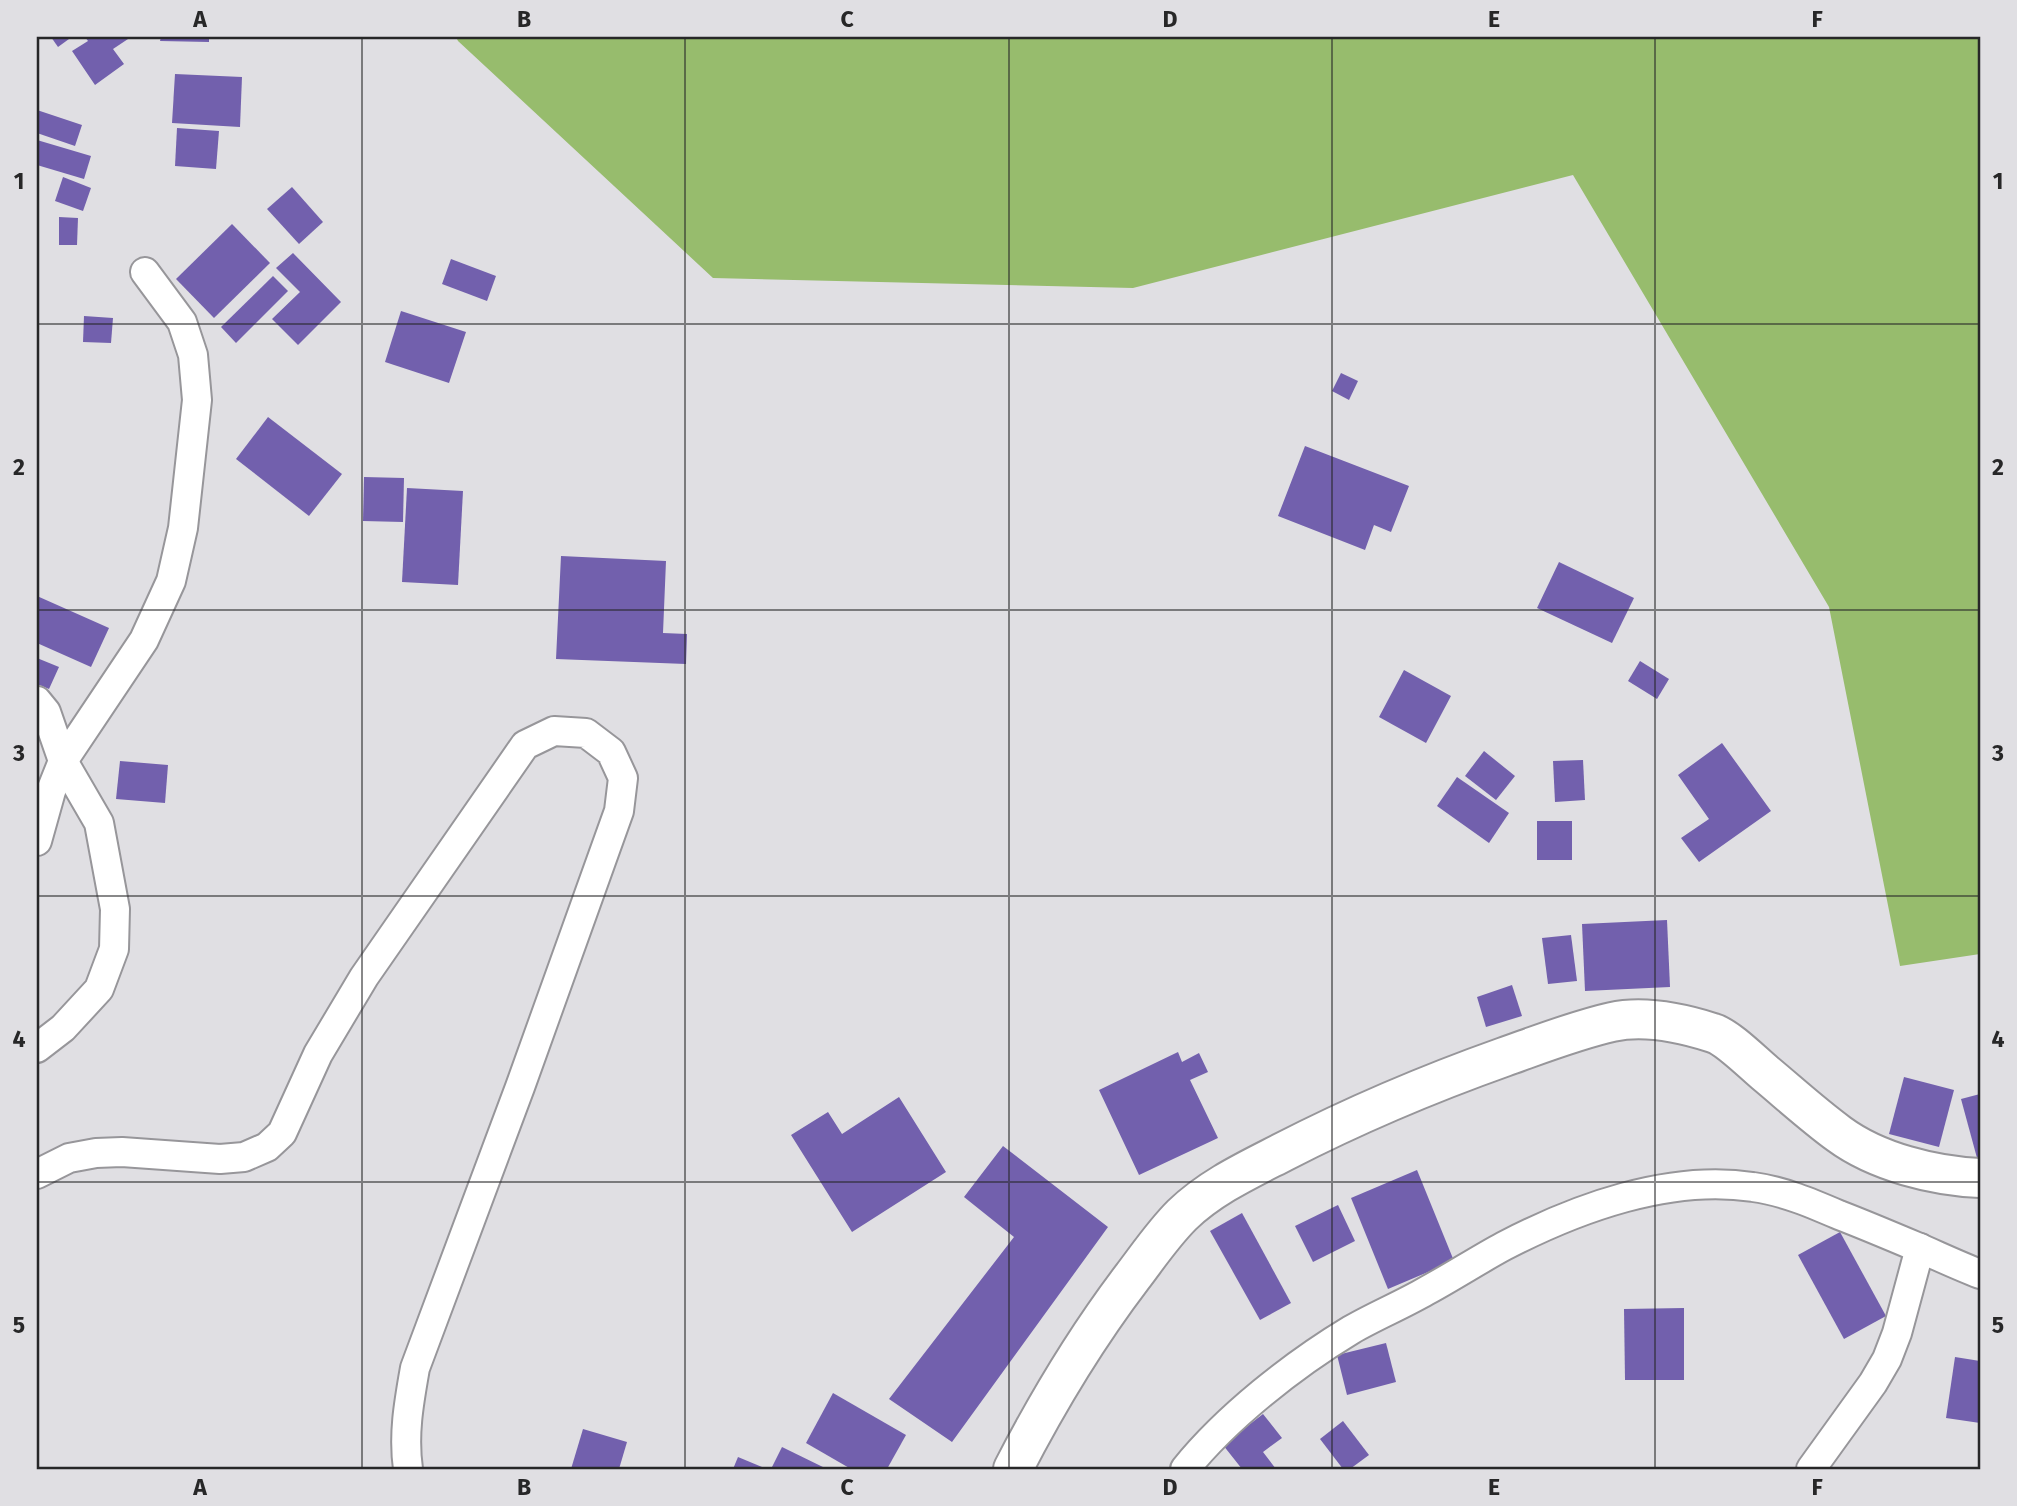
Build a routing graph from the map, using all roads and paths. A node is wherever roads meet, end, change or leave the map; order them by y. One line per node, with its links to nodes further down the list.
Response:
1 (145, 272): 3 (street)
2 (37, 701): 3 (street)
3 (63, 761): 4 (street); 5 (street)
4 (37, 841)
5 (37, 1048)
6 (37, 1174): 10 (street)
7 (1980, 1178): 11 (main road)
8 (1920, 1248): 9 (street); 12 (street); 13 (street)
9 (1980, 1274)
10 (408, 1469)
11 (1013, 1469)
12 (1185, 1469)
13 (1811, 1469)

